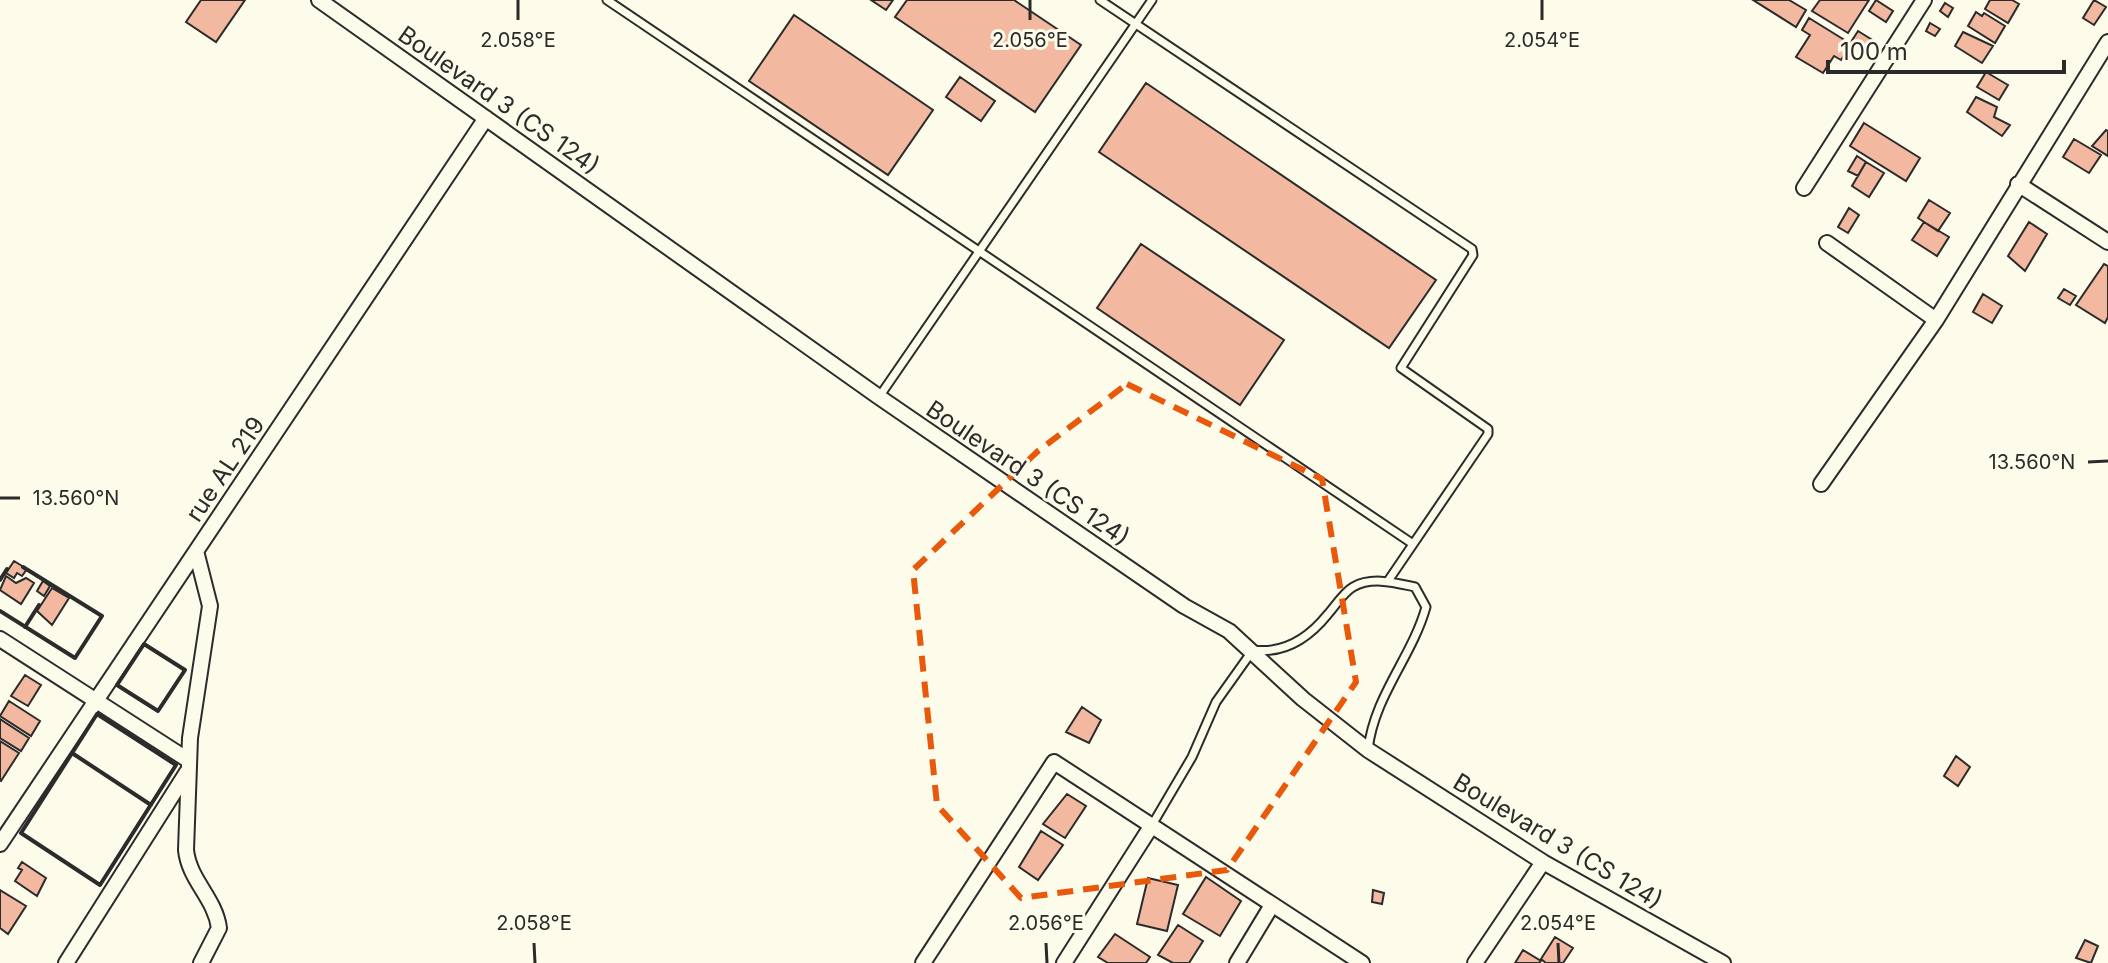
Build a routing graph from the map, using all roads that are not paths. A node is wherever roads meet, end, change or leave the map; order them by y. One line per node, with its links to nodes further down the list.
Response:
1 (319, 0): 8 (street, Boulevard 3 (CS 124))
2 (607, 0): 13 (lane)
3 (1100, 0): 6 (lane)
4 (1152, 0): 6 (lane)
5 (1924, 0): 10 (street)
6 (1137, 25): 13 (lane); 17 (lane)
7 (2108, 42): 9 (street)
8 (486, 118): 15 (street, Boulevard 3 (CS 124)); 18 (street, rue AL 219)
9 (2018, 184): 11 (street); 14 (street)
10 (1804, 188)
11 (2108, 242)
12 (1827, 243): 14 (street)
13 (976, 250): 15 (lane); 17 (lane)
14 (1936, 320): 16 (street)
15 (879, 397): 21 (street, Boulevard 3 (CS 124))
16 (1821, 484)
17 (1413, 544): 19 (lane)
18 (196, 551): 22 (street, rue AL 219); 24 (street)
19 (1388, 581): 21 (lane); 23 (lane)
20 (0, 639): 22 (street)
21 (1253, 650): 23 (street, Boulevard 3 (CS 124)); 25 (lane)
22 (96, 701): 24 (street); 26 (street, rue AL 219)
23 (1368, 750): 27 (street, Boulevard 3 (CS 124))
24 (188, 766): 29 (street); 30 (street)
25 (1152, 825): 28 (street); 31 (street); 32 (street)
26 (0, 844)
27 (1543, 862): 35 (street); 36 (street, Boulevard 3 (CS 124))
28 (1272, 905): 33 (street); 34 (street)
29 (66, 963)
30 (201, 963)
31 (923, 963)
32 (1064, 963)
33 (1237, 963)
34 (1362, 963)
35 (1475, 963)
36 (1723, 963)

